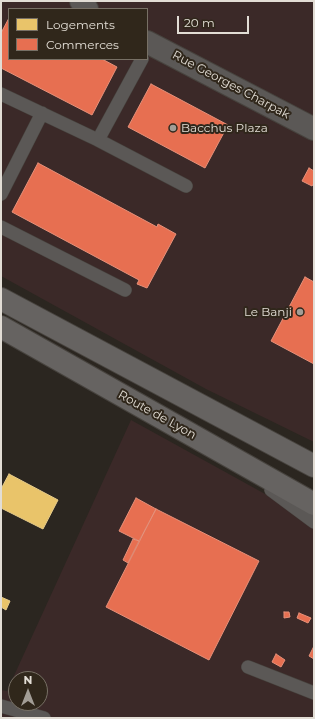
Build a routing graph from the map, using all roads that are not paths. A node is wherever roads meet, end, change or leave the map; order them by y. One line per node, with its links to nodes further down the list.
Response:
1 (148, 49): 5 (street, Rue Georges Charpak)
2 (140, 60): 6 (lane)
3 (1, 94): 4 (lane)
4 (42, 114): 6 (lane); 8 (lane)
5 (314, 129)
6 (98, 140): 7 (lane)
7 (186, 186)
8 (1, 194)
9 (1, 227): 10 (lane)
10 (125, 290)
11 (1, 299): 14 (main road)
12 (1, 327): 13 (main road, Route de Lyon)
13 (215, 448): 15 (main road, Route de Lyon); 16 (lane)
14 (314, 466)
15 (314, 504)
16 (314, 522)
17 (248, 667): 18 (lane)
18 (314, 693)
19 (1, 706): 20 (lane)
20 (44, 718)

